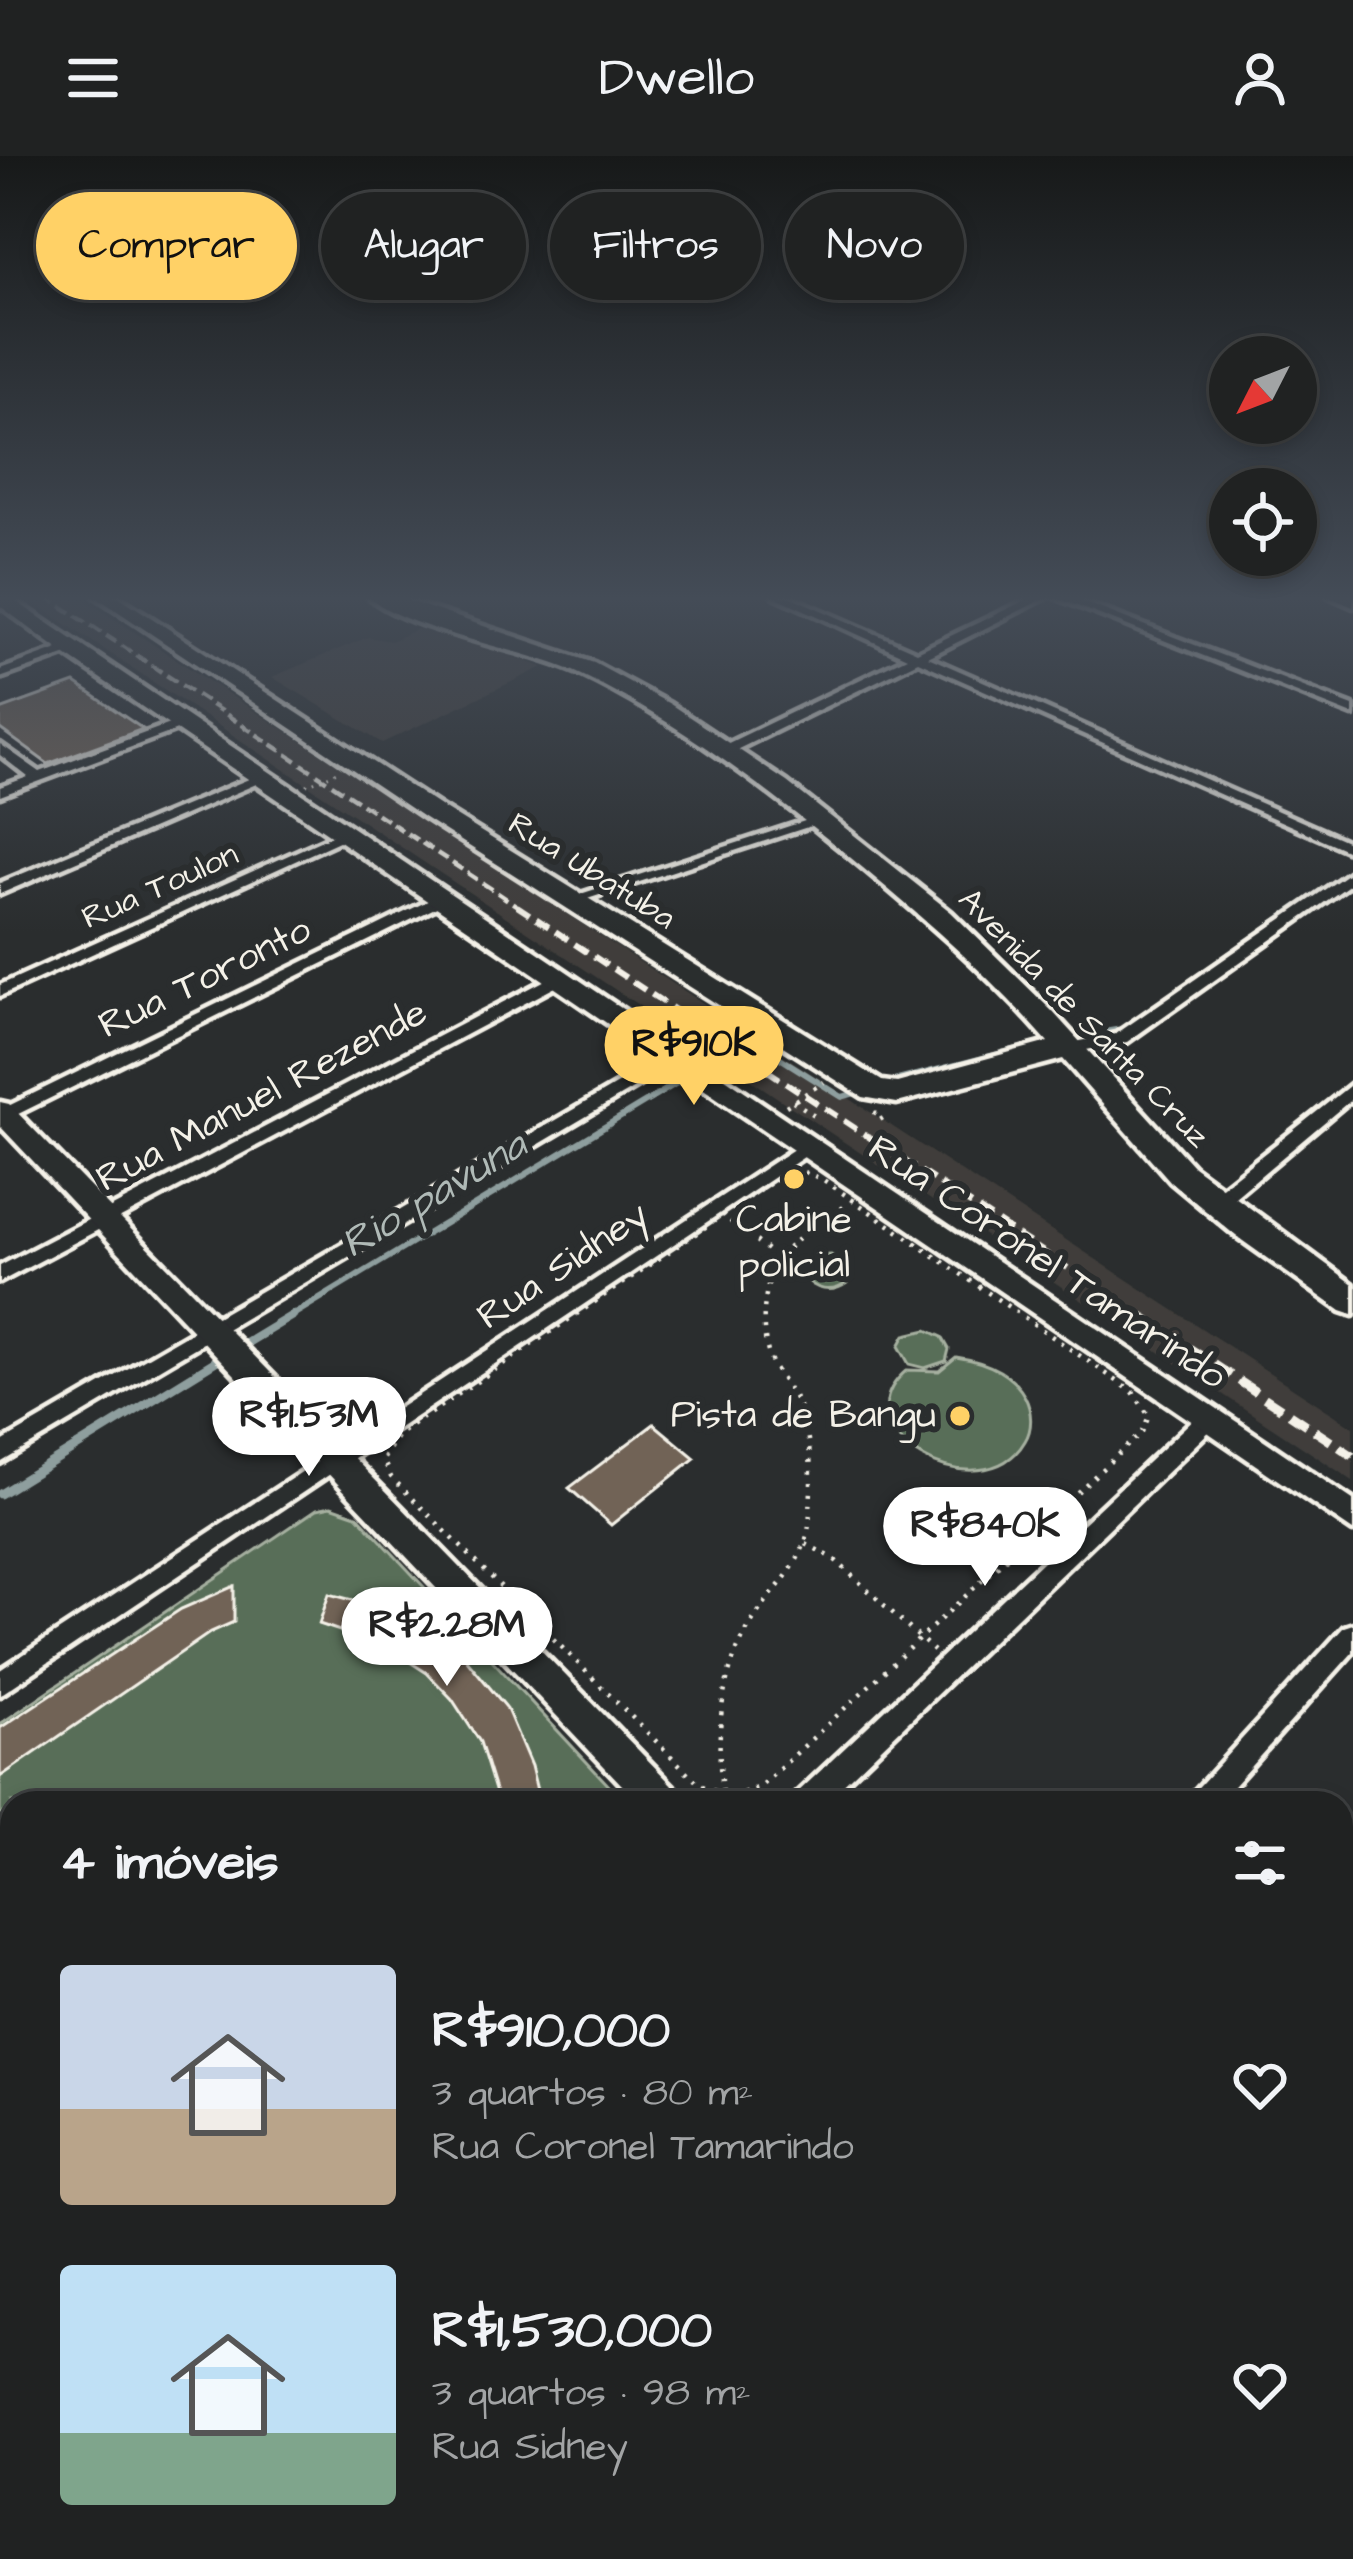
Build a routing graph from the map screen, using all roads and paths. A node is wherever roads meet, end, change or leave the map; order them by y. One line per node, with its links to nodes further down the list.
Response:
1 (156, 708): 6 (main road, Rua Coronel Tamarindo)
2 (277, 708): 20 (main road, Rua Ubatuba)
3 (654, 708): 8 (main road, Avenida de Santa Cruz)
4 (811, 708): 8 (street)
5 (1035, 708): 16 (street)
6 (180, 724): 10 (street); 11 (main road, Rua Coronel Tamarindo)
7 (0, 749): 10 (street)
8 (725, 750): 14 (main road, Avenida de Santa Cruz)
9 (339, 771): 12 (path, bridge)
10 (37, 777): 13 (street)
11 (261, 779): 15 (main road, Rua Coronel Tamarindo); 18 (street)
12 (300, 788)
13 (0, 792)
14 (822, 820): 20 (street); 23 (main road, Avenida de Santa Cruz)
15 (345, 836): 19 (main road, Rua Coronel Tamarindo); 22 (street, Rua Toulon)
16 (1353, 849)
17 (1353, 875): 23 (street)
18 (0, 889)
19 (440, 900): 21 (main road, Rua Coronel Tamarindo); 29 (street, Rua Toronto)
20 (570, 900): 23 (main road, Rua Ubatuba)
21 (557, 979): 24 (main road, Rua Coronel Tamarindo); 35 (street, Rua Manuel Rezende)
22 (0, 991)
23 (1071, 1048): 33 (main road, Avenida de Santa Cruz)
24 (674, 1057): 31 (main road, Rua Coronel Tamarindo); 39 (street)
25 (824, 1082): 27 (path, bridge)
26 (1353, 1089): 33 (street)
27 (794, 1102): 28 (path, bridge); 30 (path)
28 (787, 1106)
29 (1, 1114): 35 (main road)
30 (819, 1118)
31 (806, 1147): 32 (main road, Rua Coronel Tamarindo); 34 (street, Rua Sidney)
32 (860, 1194): 34 (path); 36 (path); 40 (main road, Rua Coronel Tamarindo); 46 (path)
33 (1216, 1203): 38 (main road, Avenida de Santa Cruz)
34 (718, 1212): 36 (path); 42 (street, Rua Sidney); 50 (path)
35 (106, 1220): 37 (street, Rua Manuel Rezende); 39 (main road)
36 (778, 1258): 44 (path)
37 (0, 1275)
38 (1353, 1302)
39 (213, 1329): 41 (street); 42 (main road)
40 (1208, 1418): 43 (main road, Rua Coronel Tamarindo); 47 (street)
41 (0, 1454)
42 (339, 1461): 48 (street, Rua Sidney); 49 (main road)
43 (1353, 1516)
44 (806, 1544): 46 (path); 51 (path)
45 (1353, 1635): 54 (street)
46 (919, 1639): 47 (path); 52 (path)
47 (950, 1664): 53 (street)
48 (0, 1684)
49 (653, 1791)
50 (709, 1791)
51 (721, 1791)
52 (752, 1791)
53 (818, 1791)
54 (1212, 1791)

